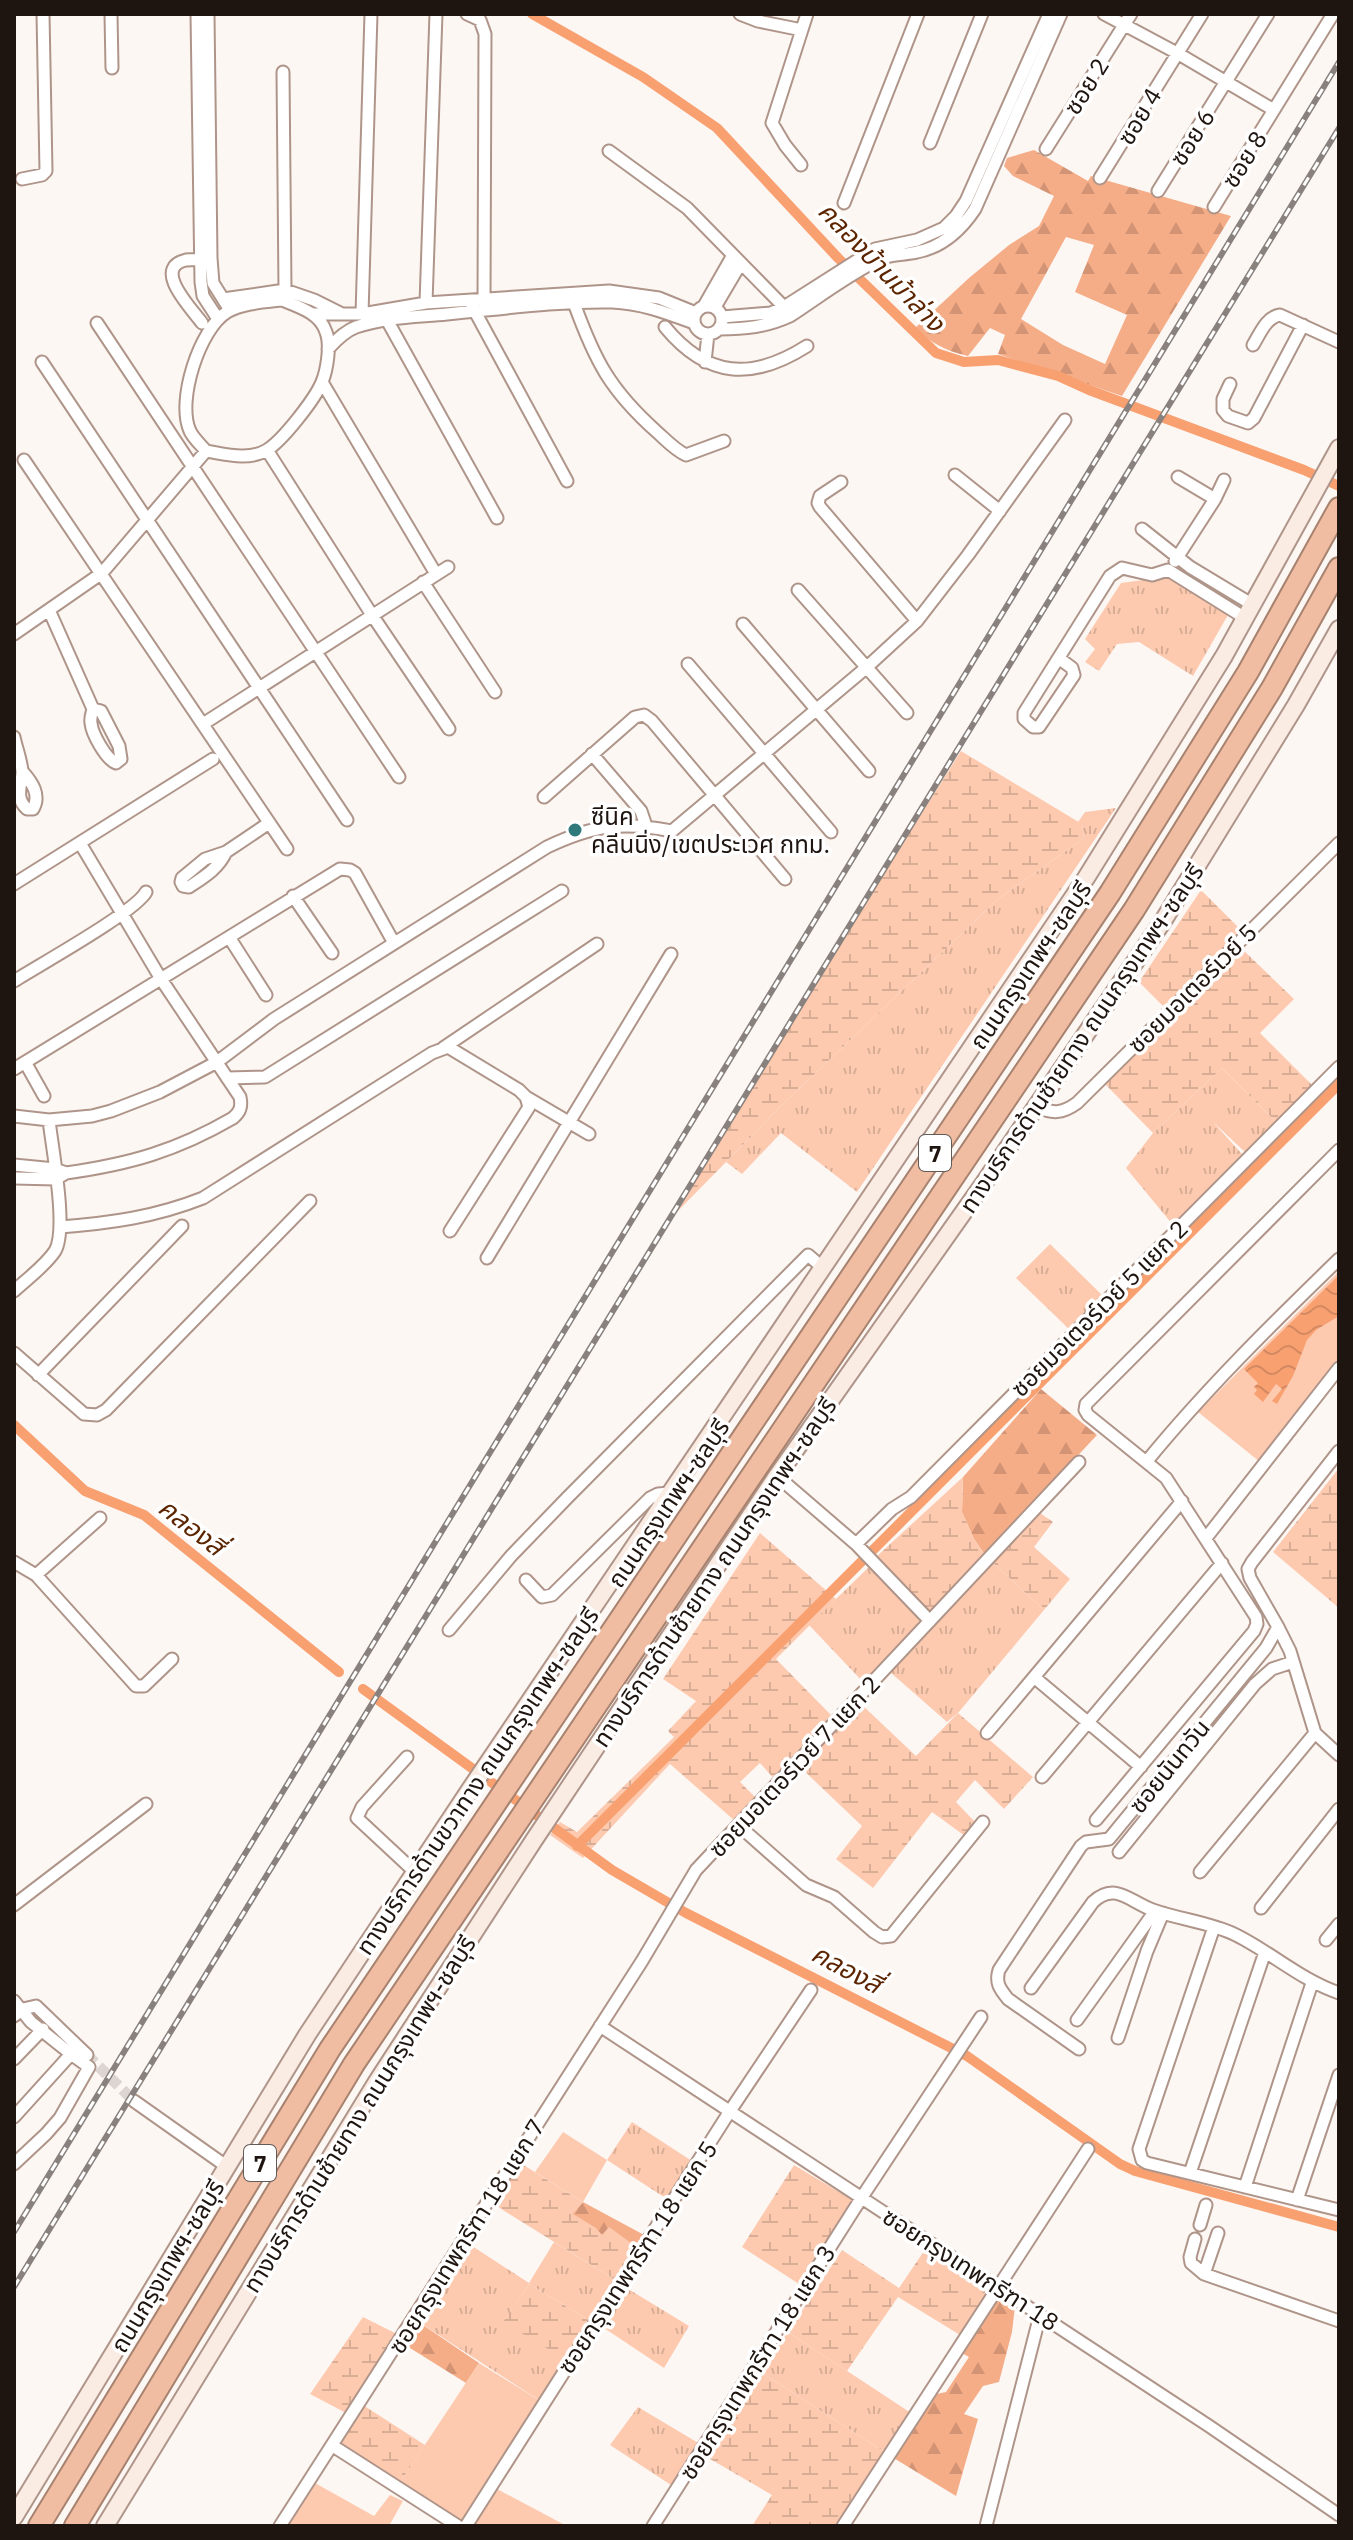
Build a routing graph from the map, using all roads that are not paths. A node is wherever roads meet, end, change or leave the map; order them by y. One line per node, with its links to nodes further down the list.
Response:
1 (43, 14): 30 (street)
2 (111, 14): 21 (street)
3 (197, 14): 35 (street)
4 (208, 14): 35 (street)
5 (371, 14): 48 (street)
6 (436, 14): 41 (street)
7 (467, 14): 40 (street)
8 (740, 14): 19 (street)
9 (807, 14): 19 (street)
10 (918, 14): 32 (street)
11 (982, 14): 25 (street)
12 (1049, 14): 34 (street)
13 (1061, 14): 34 (street)
14 (1104, 14): 18 (street)
15 (1202, 14): 20 (street, ซอย 4)
16 (1268, 14): 23 (street, ซอย 6)
17 (1333, 14): 24 (street, ซอย 8)
18 (1128, 19): 20 (street); 26 (street, ซอย 2)
19 (802, 30): 28 (street)
20 (1177, 53): 23 (street); 29 (street, ซอย 4)
21 (112, 68)
22 (283, 72): 37 (street)
23 (1226, 83): 24 (street); 31 (street, ซอย 6)
24 (1274, 110): 33 (street, ซอย 8)
25 (930, 143)
26 (1046, 149)
27 (609, 151): 36 (street)
28 (801, 165)
29 (1100, 178)
30 (22, 179)
31 (1158, 191)
32 (844, 203)
33 (1214, 207)
34 (878, 254): 45 (street)
35 (206, 259): 38 (street); 49 (street); 53 (street)
36 (737, 259): 45 (street); 51 (street)
37 (284, 295): 38 (street); 43 (street); 46 (street); 47 (street)
38 (223, 299): 43 (street)
39 (469, 299): 40 (street); 41 (street); 44 (street)
40 (484, 299): 51 (street)
41 (426, 303): 48 (street)
42 (574, 303): 44 (street); 51 (street); 65 (street)
43 (230, 310): 49 (street)
44 (474, 311): 50 (street); 74 (street)
45 (787, 311): 51 (street)
46 (314, 314): 47 (street); 59 (street)
47 (341, 314): 48 (street)
48 (362, 314)
49 (218, 319): 67 (street)
50 (387, 320): 59 (street); 79 (street)
51 (707, 320): 60 (street)
52 (97, 323): 70 (street)
53 (202, 323)
54 (1303, 325): 56 (street); 57 (street); 63 (street)
55 (665, 327): 60 (street)
56 (1339, 342)
57 (1253, 345)
58 (807, 346): 60 (street)
59 (328, 349): 62 (street)
60 (701, 359)
61 (42, 362): 80 (street)
62 (322, 382): 66 (street); 87 (street)
63 (1230, 384)
64 (1065, 420): 77 (street)
65 (724, 441)
66 (267, 450): 67 (street); 92 (street)
67 (206, 451): 70 (street)
68 (1336, 453): 91 (main road, ทางบริการด้านขวาทาง ถนนกรุงเทพฯ-ชลบุรี)
69 (24, 460): 86 (street)
70 (191, 467): 80 (street); 97 (street)
71 (955, 475): 77 (street)
72 (1178, 477): 76 (street)
73 (1224, 480): 76 (street)
74 (567, 481)
75 (841, 482): 93 (street)
76 (1215, 499): 82 (street)
77 (1000, 511): 93 (street)
78 (1335, 516): 245 (highway, ถนนกรุงเทพฯ-ชลบุรี / 7)
79 (497, 518)
80 (147, 519): 86 (street); 101 (street)
81 (1142, 529): 82 (street)
82 (1178, 557): 85 (street); 91 (street)
83 (448, 567): 87 (street)
84 (1339, 568): 246 (highway, 7)
85 (1168, 570): 91 (street); 98 (street)
86 (102, 573): 90 (street); 106 (street)
87 (436, 574): 88 (street)
88 (423, 582): 92 (street); 102 (street)
89 (798, 590): 100 (street)
90 (49, 610): 96 (street); 103 (street)
91 (1249, 612): 161 (main road, ทางบริการด้านขวาทาง ถนนกรุงเทพฯ-ชลบุรี)
92 (372, 615): 97 (street); 107 (street)
93 (917, 621): 100 (street)
94 (743, 624): 104 (street)
95 (1339, 629): 146 (main road, ทางบริการด้านซ้ายทาง ถนนกรุงเทพฯ-ชลบุรี)
96 (14, 634)
97 (317, 651): 101 (street); 114 (street)
98 (1060, 659): 98 (street)
99 (688, 664): 110 (street)
100 (867, 667): 104 (street); 105 (street)
101 (261, 689): 106 (street); 117 (street)
102 (495, 692)
103 (93, 709)
104 (816, 710): 110 (street); 113 (street)
105 (907, 713)
106 (203, 724): 118 (street)
107 (449, 729)
108 (14, 737): 112 (street)
109 (592, 754): 115 (street); 116 (street); 119 (street)
110 (765, 754): 115 (street); 120 (street)
111 (213, 759): 121 (street)
112 (22, 771)
113 (869, 771)
114 (399, 777)
115 (715, 796): 119 (street); 125 (street)
116 (544, 797)
117 (347, 820)
118 (269, 823): 123 (street); 124 (street)
119 (646, 826): 132 (street)
120 (831, 832)
121 (80, 843): 126 (street); 130 (street)
122 (1339, 843): 146 (street, ซอยมอเตอร์เวย์ 5)
123 (287, 849)
124 (226, 852)
125 (785, 879)
126 (14, 884)
127 (562, 891): 143 (street)
128 (146, 892): 130 (street)
129 (293, 896): 131 (street); 132 (street); 134 (street)
130 (122, 914): 136 (street); 137 (street)
131 (229, 937): 136 (street); 138 (street)
132 (394, 943): 140 (street)
133 (597, 944): 139 (street)
134 (332, 953)
135 (671, 954): 149 (street)
136 (161, 979): 140 (street); 141 (street)
137 (14, 981)
138 (266, 995)
139 (442, 1048): 145 (street); 157 (street)
140 (217, 1062): 143 (street); 148 (street)
141 (19, 1066): 144 (street)
142 (1339, 1067): 174 (street, ซอยมอเตอร์เวย์ 5 แยก 2)
143 (227, 1078): 153 (street)
144 (44, 1096)
145 (526, 1097): 149 (street); 158 (street)
146 (1036, 1106): 169 (main road, ทางบริการด้านซ้ายทาง ถนนกรุงเทพฯ-ชลบุรี)
147 (14, 1116): 148 (street)
148 (49, 1120): 153 (street)
149 (571, 1123): 150 (street); 159 (street)
150 (589, 1134)
151 (1339, 1150): 167 (street)
152 (14, 1165): 153 (street)
153 (59, 1174): 154 (street); 157 (street)
154 (14, 1178)
155 (310, 1201): 165 (street)
156 (182, 1226): 165 (street)
157 (60, 1227): 162 (street)
158 (450, 1231)
159 (487, 1258)
160 (1339, 1259): 167 (street)
161 (822, 1267): 170 (main road, ทางบริการด้านขวาทาง ถนนกรุงเทพฯ-ชลบุรี); 181 (street)
162 (14, 1291)
163 (14, 1353): 165 (street)
164 (1339, 1368): 173 (street)
165 (38, 1375)
166 (1339, 1451): 180 (street)
167 (1147, 1461): 171 (street)
168 (1079, 1462): 179 (street, ซอยมอเตอร์เวย์ 7 แยก 2)
169 (777, 1476): 174 (street); 247 (main road, ทางบริการด้านซ้ายทาง ถนนกรุงเทพฯ-ชลบุรี)
170 (670, 1493): 178 (street); 198 (main road, ทางบริการด้านขวาทาง ถนนกรุงเทพฯ-ชลบุรี)
171 (1182, 1501): 173 (street); 184 (street)
172 (100, 1518): 177 (street)
173 (1206, 1538): 176 (street)
174 (858, 1546): 179 (street)
175 (14, 1562): 177 (street)
176 (1222, 1563): 185 (street); 190 (street)
177 (36, 1575): 182 (street)
178 (526, 1580)
179 (930, 1621): 196 (street, ซอยมอเตอร์เวย์ 7 แยก 2)
180 (1278, 1627): 183 (street); 218 (street, ซอยนันทวัน)
181 (449, 1630)
182 (172, 1659)
183 (1293, 1662): 187 (street); 197 (street)
184 (1034, 1677): 185 (street); 186 (street)
185 (1088, 1722): 190 (street); 191 (street)
186 (987, 1733)
187 (1315, 1733): 188 (street); 199 (street)
188 (1339, 1755)
189 (407, 1757): 198 (street)
190 (1141, 1767): 194 (street)
191 (1042, 1777)
192 (146, 1804): 200 (street)
193 (1339, 1809): 201 (street)
194 (1096, 1820)
195 (983, 1822): 196 (street)
196 (738, 1825): 203 (street, ซอยมอเตอร์เวย์ 7 แยก 2)
197 (1119, 1852)
198 (415, 1872): 228 (main road, ทางบริการด้านขวาทาง ถนนกรุงเทพฯ-ชลบุรี)
199 (1200, 1872)
200 (14, 1905)
201 (1261, 1908)
202 (1159, 1912): 205 (street); 209 (street); 214 (street); 217 (street)
203 (667, 1917): 215 (street, ซอยกรุงเทพกรีฑา 18 แยก 7)
204 (1339, 1924): 206 (street)
205 (1214, 1927): 207 (street); 229 (street)
206 (1326, 1940)
207 (1265, 1952): 208 (street); 229 (street)
208 (1312, 1983): 211 (street); 230 (street)
209 (1031, 1988)
210 (811, 1990): 224 (street, ซอยกรุงเทพกรีฑา 18 แยก 5)
211 (1339, 1993)
212 (17, 2009): 216 (street); 220 (street)
213 (981, 2017): 231 (street, ซอยกรุงเทพกรีฑา 18 แยก 3)
214 (1077, 2020)
215 (600, 2026): 224 (street, ซอยกรุงเทพกรีฑา 18); 242 (street, ซอยกรุงเทพกรีฑา 18 แยก 7)
216 (43, 2029): 219 (street); 221 (street)
217 (1118, 2038)
218 (1079, 2049)
219 (71, 2054): 225 (street); 227 (street)
220 (87, 2055)
221 (14, 2059)
222 (1339, 2075): 232 (street)
223 (134, 2101): 228 (street)
224 (730, 2111): 231 (street, ซอยกรุงเทพกรีฑา 18); 250 (street, ซอยกรุงเทพกรีฑา 18 แยก 5)
225 (14, 2117)
226 (1088, 2149): 239 (street)
227 (14, 2164)
228 (226, 2166): 244 (main road, ทางบริการด้านขวาทาง ถนนกรุงเทพฯ-ชลบุรี)
229 (1190, 2173): 230 (street)
230 (1245, 2187): 232 (street)
231 (862, 2197): 239 (street, ซอยกรุงเทพกรีฑา 18); 251 (street, ซอยกรุงเทพกรีฑา 18 แยก 3)
232 (1297, 2200): 234 (street)
233 (1206, 2205): 235 (street)
234 (1339, 2210)
235 (1200, 2225)
236 (1218, 2233): 238 (street)
237 (1195, 2239): 238 (street)
238 (1204, 2274): 241 (street)
239 (998, 2287): 240 (street, ซอยกรุงเทพกรีฑา 18); 252 (street)
240 (1040, 2315): 243 (street, ซอยกรุงเทพกรีฑา 18); 253 (street)
241 (1339, 2321)
242 (333, 2446): 248 (street, ซอยกรุงเทพกรีฑา 18 แยก 7); 249 (street)
243 (1339, 2515)
244 (14, 2517)
245 (39, 2526)
246 (75, 2526)
247 (105, 2526)
248 (280, 2526)
249 (458, 2526)
250 (466, 2526)
251 (653, 2526)
252 (843, 2526)
253 (986, 2526)

